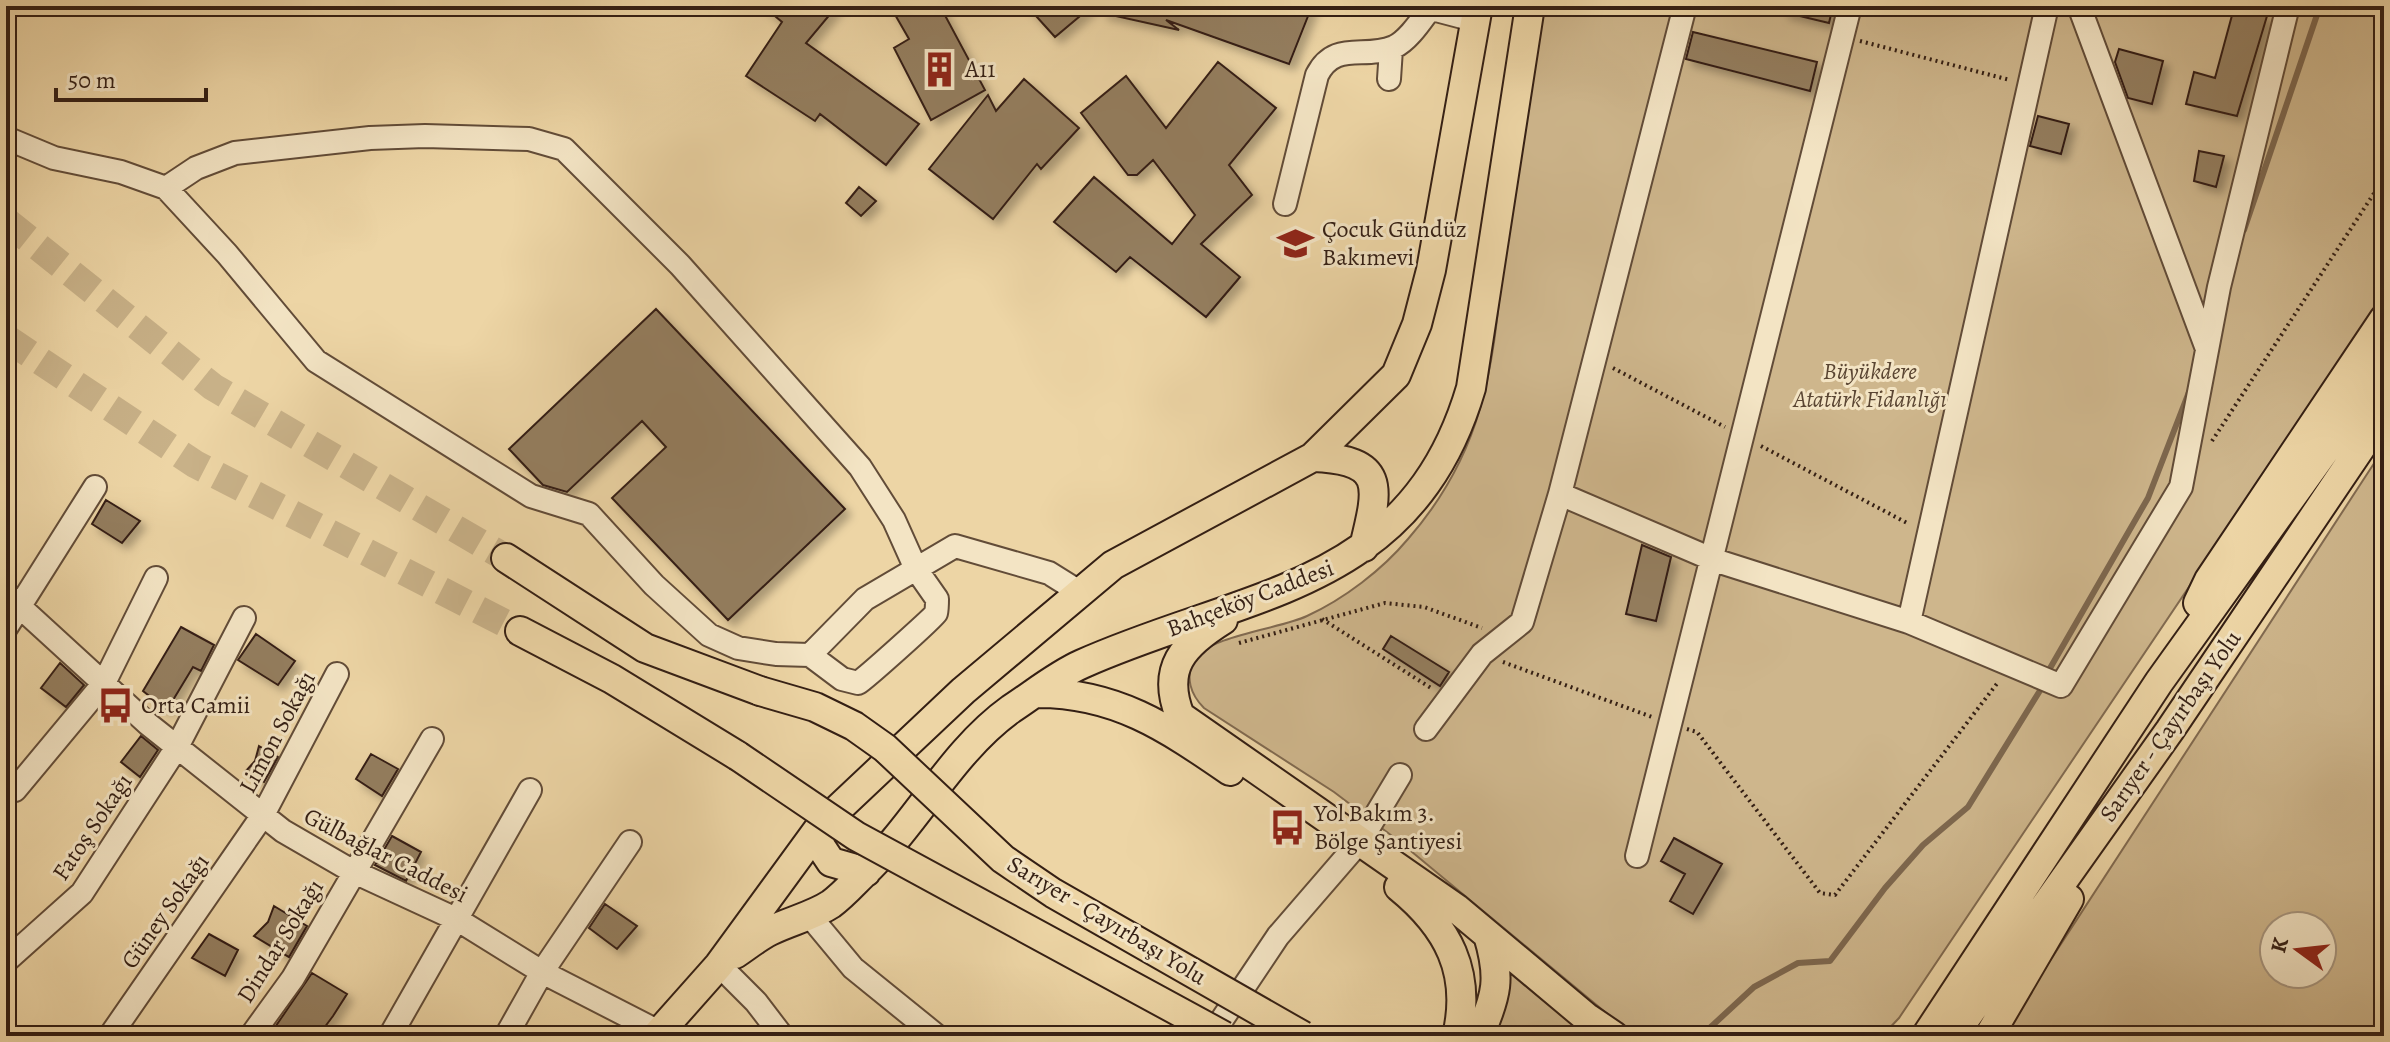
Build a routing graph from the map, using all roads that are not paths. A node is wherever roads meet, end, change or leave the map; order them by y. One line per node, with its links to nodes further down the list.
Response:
1 (1530, 6): 21 (main road, Bahçeköy Caddesi)
2 (1685, 6): 20 (street)
3 (1850, 6): 23 (street)
4 (2047, 6): 30 (street)
5 (2079, 6): 15 (street)
6 (2288, 6): 15 (street)
7 (1428, 7): 8 (street); 9 (street)
8 (1476, 13): 18 (main road, Bahçeköy Caddesi)
9 (1391, 49): 10 (street); 13 (street)
10 (1389, 79)
11 (6, 138): 12 (street)
12 (166, 188): 24 (street); 33 (street)
13 (1285, 204)
14 (2384, 319): 35 (main road, Sarıyer - Çayırbaşı Yolu)
15 (2207, 350): 30 (street)
16 (2383, 370): 35 (main road, Sarıyer - Çayırbaşı Yolu)
17 (2384, 413): 39 (main road, Sarıyer - Çayırbaşı Yolu)
18 (1313, 457): 21 (main road); 26 (main road, Bahçeköy Caddesi)
19 (95, 487): 27 (street)
20 (1560, 494): 23 (street); 38 (street)
21 (1364, 547): 28 (main road, Bahçeköy Caddesi)
22 (506, 558): 69 (main road, Sarıyer - Çayırbaşı Yolu, bridge)
23 (1714, 560): 30 (street); 49 (street)
24 (916, 569): 26 (street); 33 (street); 33 (street)
25 (156, 578): 36 (street)
26 (1081, 593): 46 (main road, Bahçeköy Caddesi)
27 (13, 600): 31 (street); 36 (street, Gülbağlar Caddesi)
28 (1245, 605): 37 (main road, Bahçeköy Caddesi); 48 (main road)
29 (244, 618): 41 (street, Fatoş Sokağı)
30 (1909, 622)
31 (6, 628)
32 (520, 631): 68 (main road, Sarıyer - Çayırbaşı Yolu, bridge)
33 (810, 655)
34 (337, 674): 45 (street, Limon Sokağı)
35 (2159, 682): 59 (main road, Sarıyer - Çayırbaşı Yolu)
36 (104, 683): 41 (street, Gülbağlar Caddesi); 43 (street)
37 (1034, 693): 48 (main road); 52 (main road, Bahçeköy Caddesi)
38 (1426, 729)
39 (2170, 730): 75 (main road, Sarıyer - Çayırbaşı Yolu); 76 (main road)
40 (432, 739): 51 (street, Dindar Sokağı)
41 (177, 747): 45 (street, Gülbağlar Caddesi); 56 (street, Fatoş Sokağı)
42 (1400, 775): 48 (street)
43 (15, 790)
44 (530, 790): 54 (street)
45 (263, 815): 51 (street, Gülbağlar Caddesi); 61 (street, Güney Sokağı)
46 (822, 824): 50 (main road, Bahçeköy Caddesi); 52 (main road)
47 (630, 842): 58 (street)
48 (1356, 846): 55 (main road); 67 (street); 70 (main road)
49 (1637, 856)
50 (793, 860): 53 (main road); 57 (main road, Bahçeköy Caddesi)
51 (352, 871): 54 (street, Gülbağlar Caddesi); 62 (street, Dindar Sokağı)
52 (866, 872): 53 (main road, Bahçeköy Caddesi)
53 (809, 915): 57 (main road, Bahçeköy Caddesi); 66 (street)
54 (458, 920): 58 (street, Gülbağlar Caddesi); 63 (street)
55 (1488, 935): 71 (main road); 72 (main road)
56 (6, 961)
57 (719, 965): 60 (main road, Bahçeköy Caddesi); 65 (street)
58 (542, 972): 60 (street, Gülbağlar Caddesi); 64 (street)
59 (1960, 984): 73 (main road); 74 (main road, Sarıyer - Çayırbaşı Yolu)
60 (657, 1034)
61 (110, 1036)
62 (251, 1036)
63 (390, 1036)
64 (506, 1036)
65 (782, 1036)
66 (937, 1036)
67 (1211, 1036)
68 (1224, 1036)
69 (1303, 1036)
70 (1457, 1036)
71 (1479, 1036)
72 (1614, 1036)
73 (1906, 1036)
74 (1926, 1036)
75 (1953, 1036)
76 (1989, 1036)

